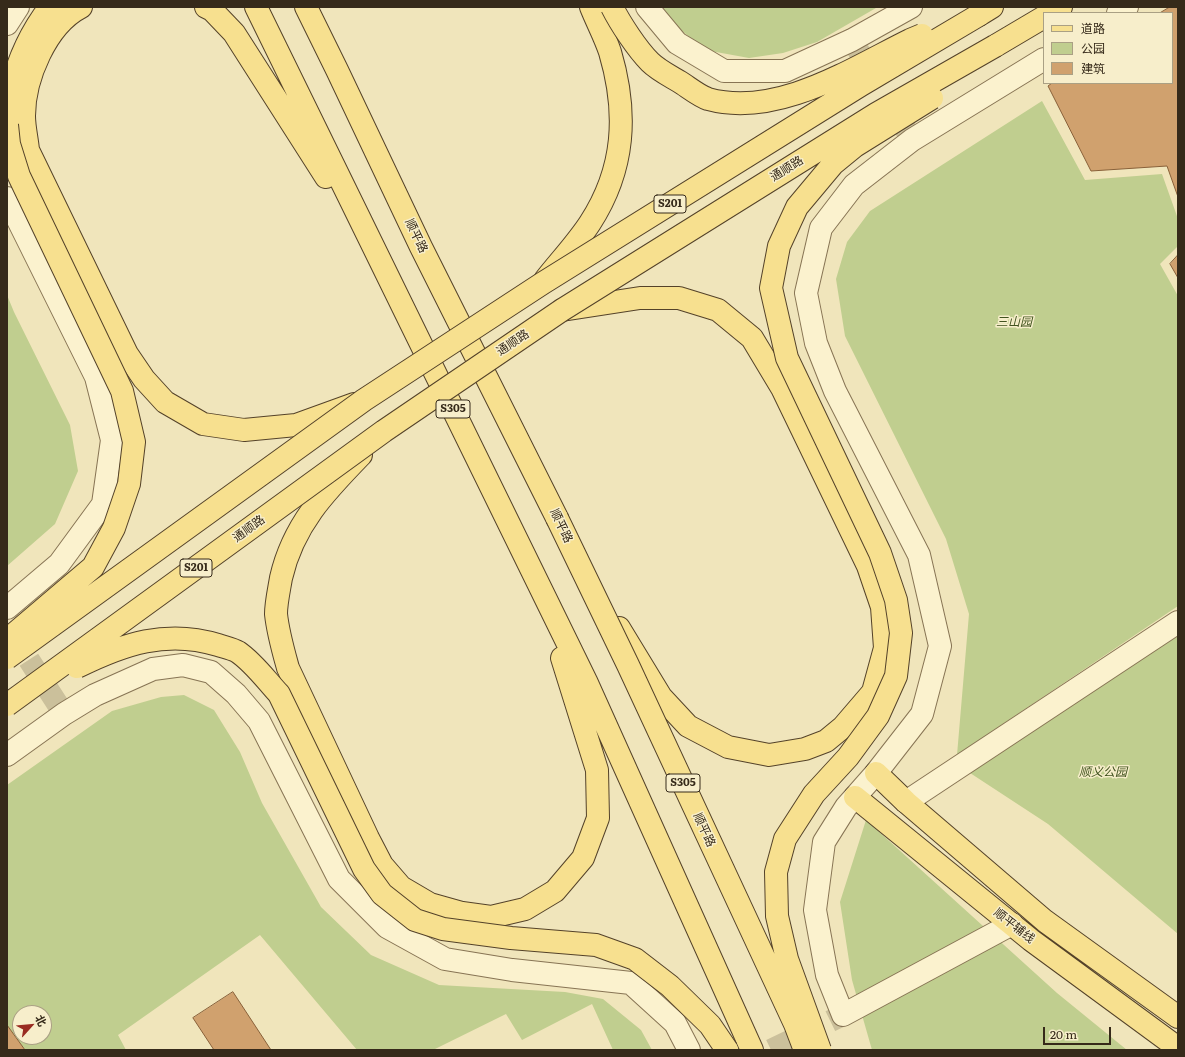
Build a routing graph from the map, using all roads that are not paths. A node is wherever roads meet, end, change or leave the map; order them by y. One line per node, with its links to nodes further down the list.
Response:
1 (18, 7): 14 (street)
2 (50, 7): 17 (main road)
3 (81, 7): 24 (main road, bridge)
4 (206, 7): 21 (main road)
5 (256, 7): 21 (main road, S305)
6 (306, 7): 20 (main road, 顺平路 / S305)
7 (320, 7): 20 (main road)
8 (591, 7): 22 (main road)
9 (612, 7): 12 (main road, bridge)
10 (648, 7): 11 (street)
11 (902, 9)
12 (986, 11): 22 (main road, S201, bridge)
13 (1043, 18): 15 (main road, 通顺路 / S201)
14 (7, 24)
15 (995, 46): 23 (main road, 通顺路 / S201, bridge); 45 (main road, bridge)
16 (1043, 60): 35 (street)
17 (7, 110)
18 (7, 125): 30 (main road, bridge)
19 (7, 198): 28 (street)
20 (404, 210): 27 (main road, 顺平路 / S305, bridge)
21 (383, 266): 26 (main road, S305, bridge)
22 (542, 283): 24 (main road, S201, bridge)
23 (562, 310): 25 (main road, 通顺路 / S201, bridge); 27 (main road, bridge)
24 (364, 400): 31 (main road, S201, bridge)
25 (384, 431): 26 (main road, bridge); 32 (main road, 通顺路 / S201, bridge)
26 (524, 552): 43 (main road, S305)
27 (575, 557): 44 (main road, 顺平路 / S305, bridge)
28 (7, 608)
29 (1178, 622): 37 (street)
30 (7, 640)
31 (7, 658)
32 (7, 705)
33 (7, 712): 42 (main road, bridge)
34 (7, 755): 41 (street)
35 (876, 773): 36 (street); 37 (main road, 顺平辅线)
36 (855, 797): 38 (main road, 顺平辅线); 38 (street)
37 (906, 802): 39 (main road, 顺平辅线)
38 (1012, 924): 40 (main road, 顺平辅线)
39 (1178, 1017)
40 (1178, 1048)
41 (689, 1050)
42 (727, 1050)
43 (752, 1050)
44 (804, 1050)
45 (820, 1050)

